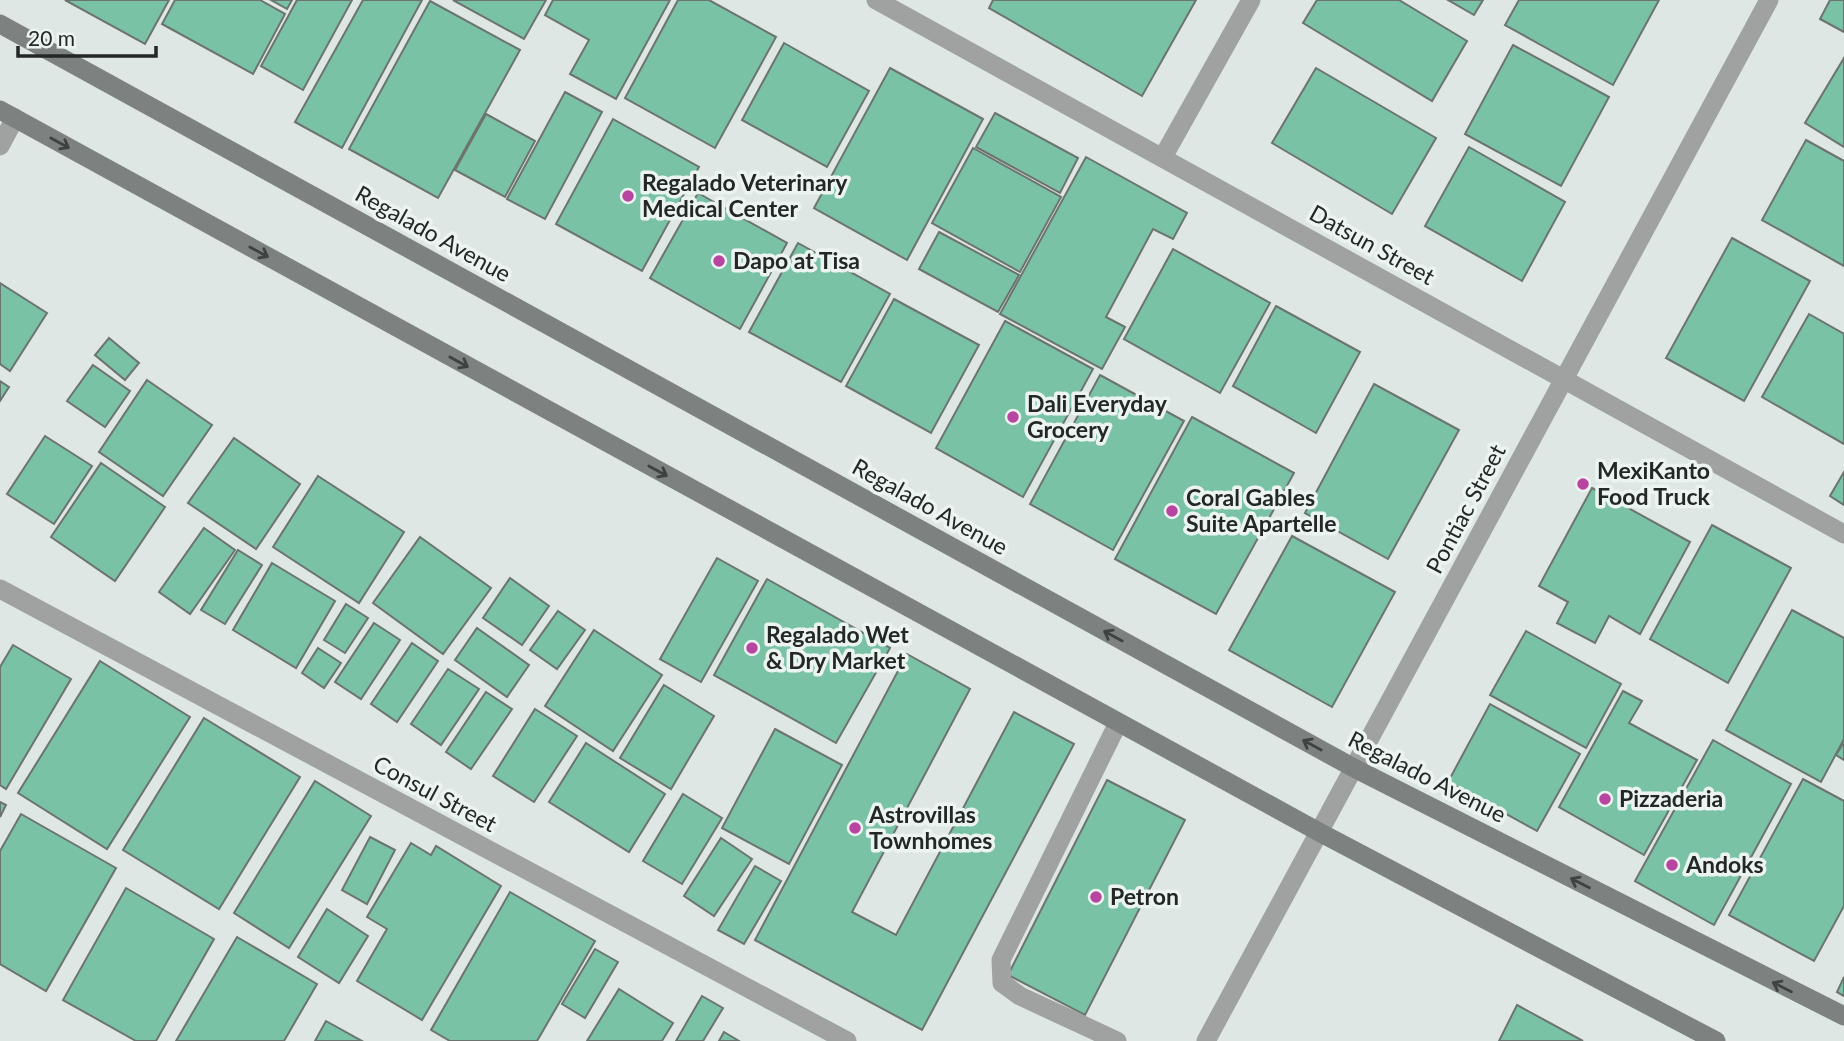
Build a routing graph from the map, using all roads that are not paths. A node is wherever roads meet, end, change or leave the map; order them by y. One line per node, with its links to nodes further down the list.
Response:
1 (876, 0): 7 (street, Datsun Street)
2 (1251, 0): 7 (street)
3 (1769, 0): 8 (street, Pontiac Street)
4 (0, 24): 12 (main road, Regalado Avenue, one-way to 4)
5 (7, 114): 6 (street); 11 (main road, one-way to 11)
6 (0, 146)
7 (1163, 157): 8 (street, Datsun Street)
8 (1563, 379): 9 (street, Datsun Street); 12 (street, Pontiac Street)
9 (1844, 534)
10 (0, 589): 15 (street, Consul Street)
11 (1118, 723): 13 (main road); 16 (street)
12 (1354, 768): 13 (street, Pontiac Street); 14 (main road, Regalado Avenue, one-way to 12)
13 (1319, 832): 17 (street, Pontiac Street); 18 (main road)
14 (1844, 1016)
15 (847, 1041)
16 (1117, 1041)
17 (1206, 1041)
18 (1716, 1041)

